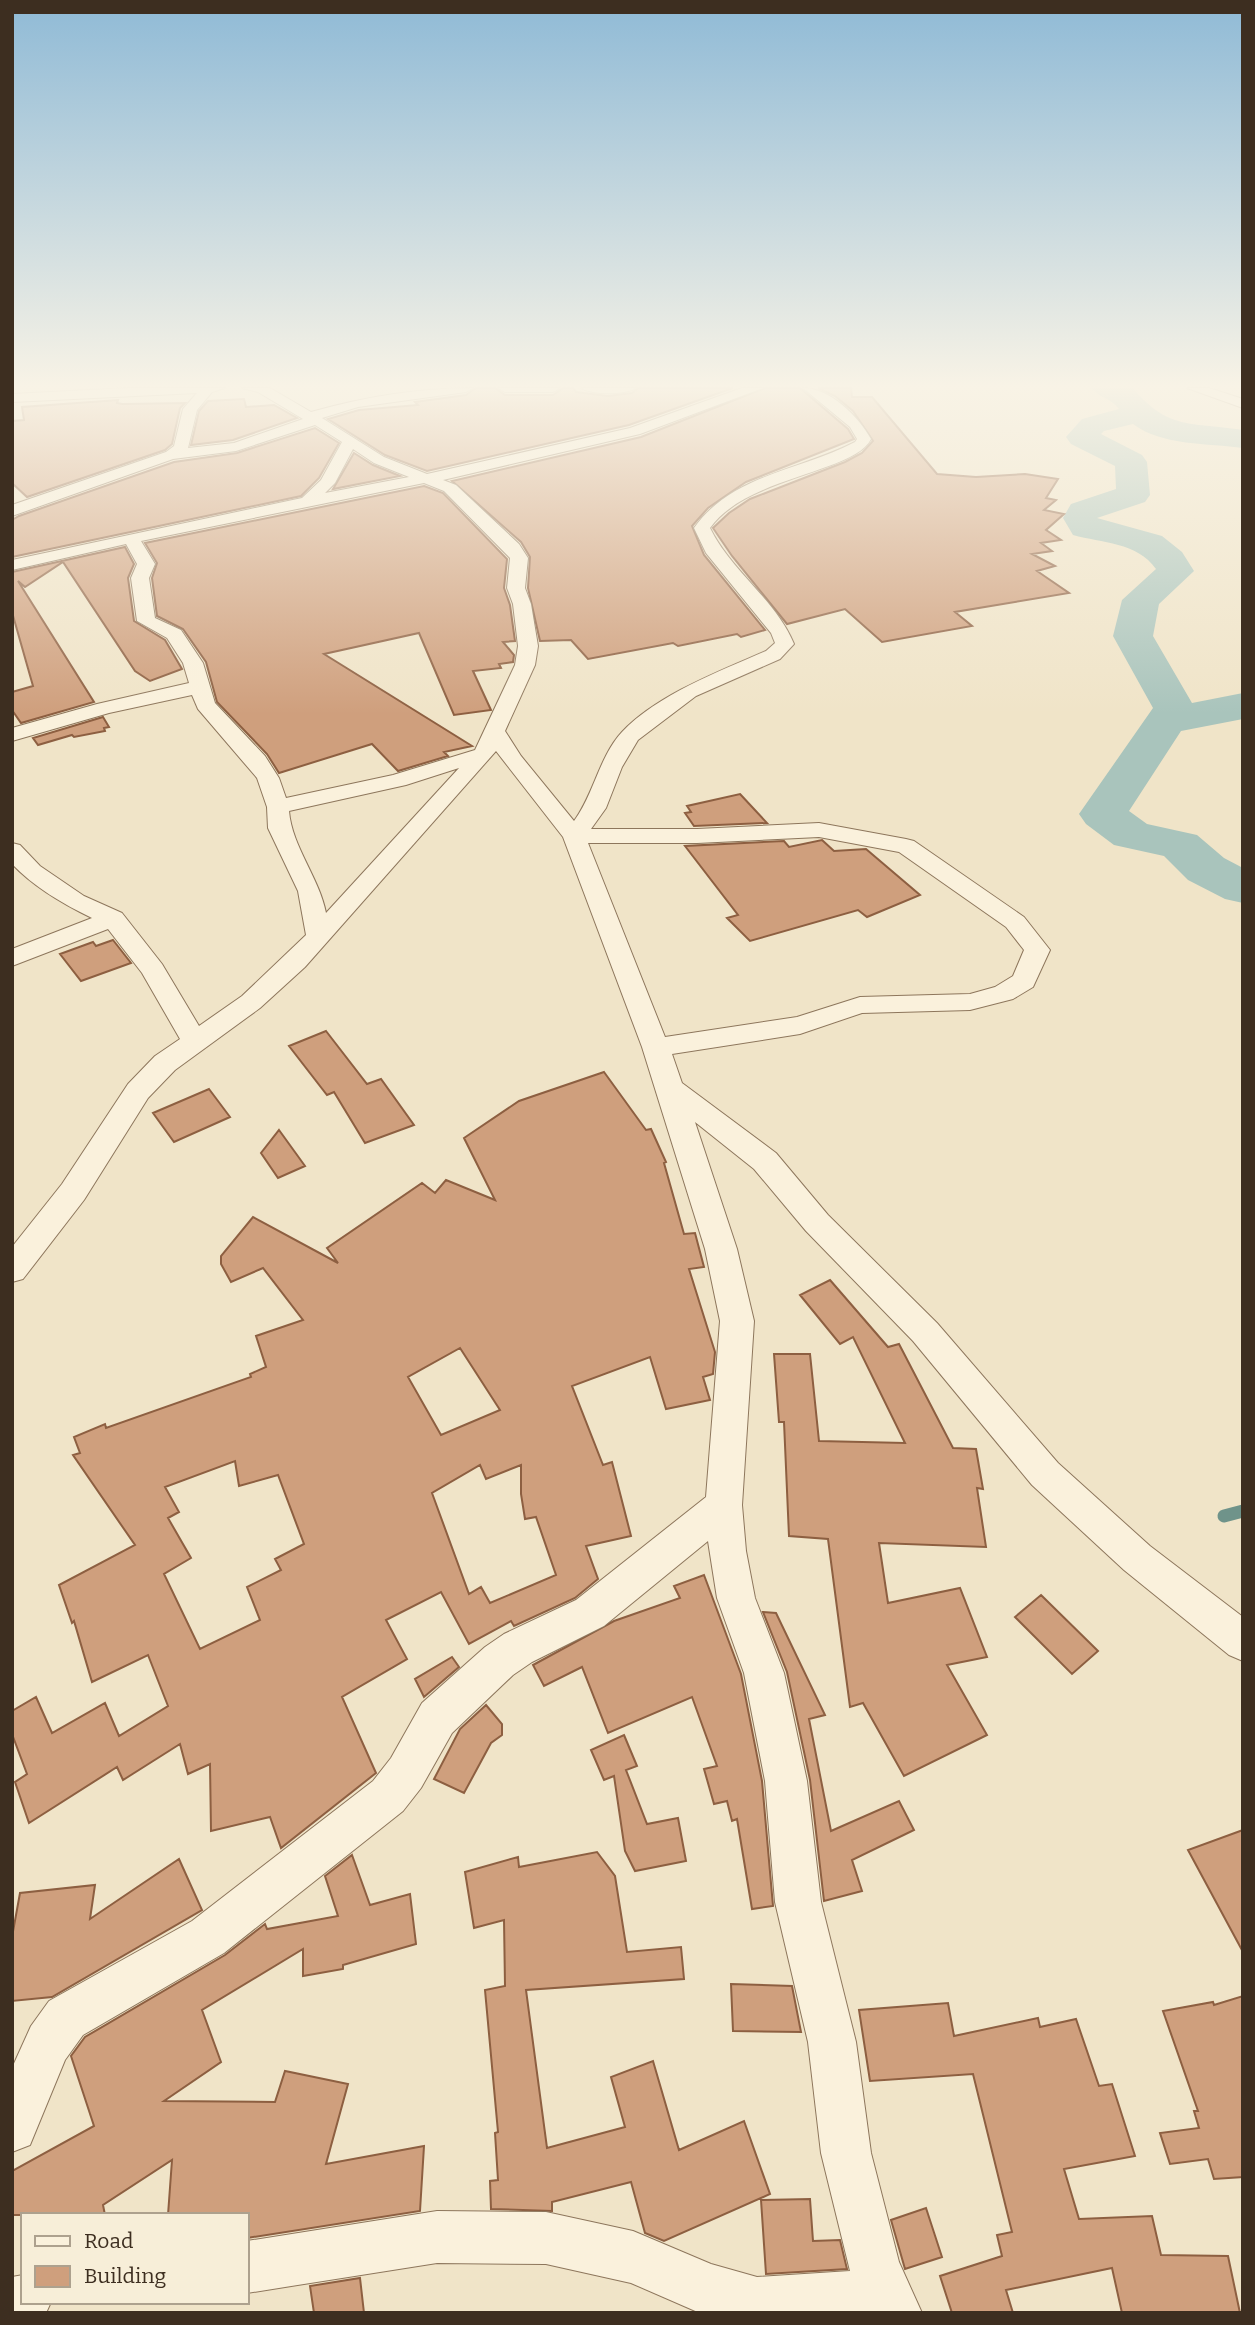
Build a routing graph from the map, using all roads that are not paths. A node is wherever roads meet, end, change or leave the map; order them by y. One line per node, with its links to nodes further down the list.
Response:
1 (49, 496): 7 (street)
2 (312, 496): 6 (street)
3 (330, 496): 6 (street)
4 (458, 496): 12 (street)
5 (735, 496): 14 (street)
6 (307, 501): 8 (street)
7 (12, 511)
8 (132, 539): 9 (street); 10 (street)
9 (12, 565)
10 (199, 687): 11 (street); 13 (street)
11 (12, 735)
12 (490, 743): 13 (street); 14 (street); 17 (street)
13 (278, 807): 17 (street)
14 (574, 836): 20 (street); 20 (street)
15 (12, 850): 16 (street)
16 (113, 918): 18 (street); 19 (street)
17 (318, 935): 19 (street)
18 (12, 958)
19 (194, 1041): 22 (street)
20 (656, 1048): 21 (street)
21 (669, 1088): 23 (street); 24 (street)
22 (12, 1269)
23 (724, 1505): 25 (street); 27 (street)
24 (1243, 1642)
25 (12, 2127)
26 (248, 2267): 27 (street)
27 (891, 2304)

